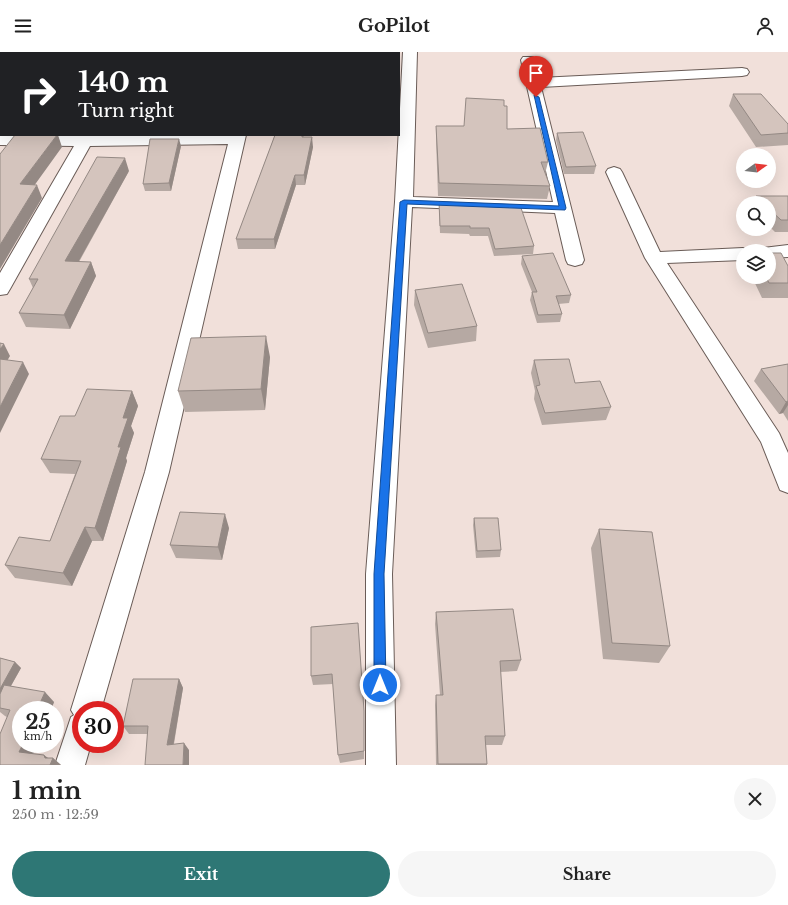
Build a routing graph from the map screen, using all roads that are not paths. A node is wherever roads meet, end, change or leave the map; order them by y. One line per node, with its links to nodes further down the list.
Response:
1 (410, 52): 9 (street)
2 (528, 60): 4 (street)
3 (742, 72): 4 (street)
4 (533, 83): 10 (street)
5 (238, 137): 6 (street); 18 (street)
6 (86, 138): 7 (street); 16 (street)
7 (0, 140)
8 (614, 172): 14 (street)
9 (404, 202): 10 (street); 21 (street)
10 (563, 208): 15 (street)
11 (788, 251): 12 (street)
12 (776, 252)
13 (736, 254): 14 (street)
14 (654, 258): 17 (street)
15 (575, 260)
16 (0, 289)
17 (788, 483)
18 (89, 701)
19 (73, 753): 20 (street)
20 (70, 765)
21 (381, 765)

